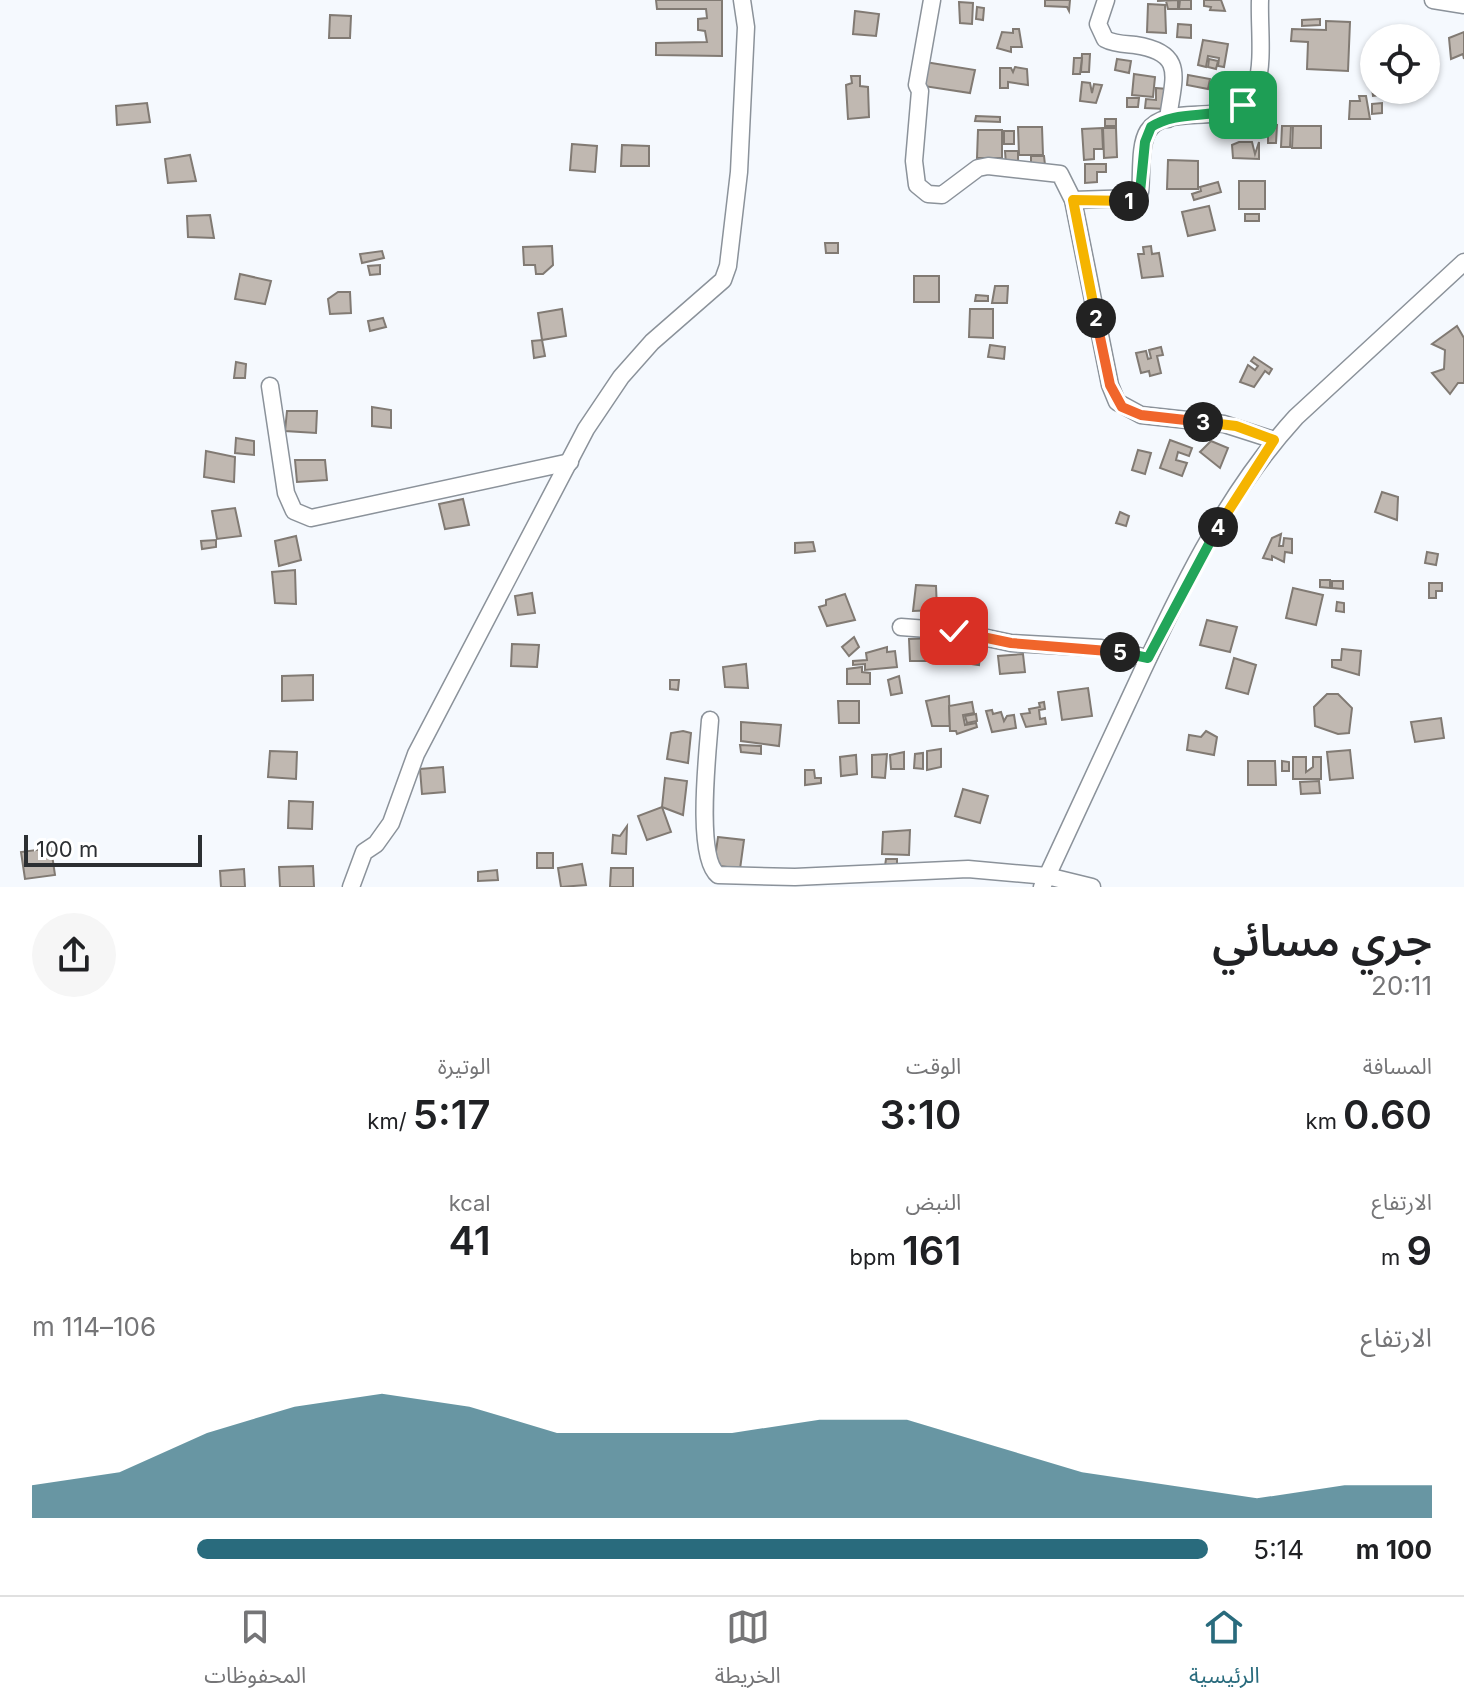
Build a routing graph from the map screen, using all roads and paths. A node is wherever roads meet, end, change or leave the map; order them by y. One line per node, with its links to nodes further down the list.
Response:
1 (742, 0): 12 (street)
2 (932, 0): 8 (street)
3 (1106, 0): 7 (street)
4 (1260, 0): 7 (street)
5 (1433, 0): 6 (street)
6 (1464, 5)
7 (1168, 119): 8 (street)
8 (1073, 200): 11 (street)
9 (1464, 262): 11 (street)
10 (270, 386): 12 (street)
11 (1274, 440): 14 (street)
12 (570, 462): 17 (street)
13 (901, 627): 14 (street)
14 (1148, 658): 16 (street)
15 (710, 720): 16 (street)
16 (1045, 881): 18 (street)
17 (351, 887)
18 (1092, 887)

